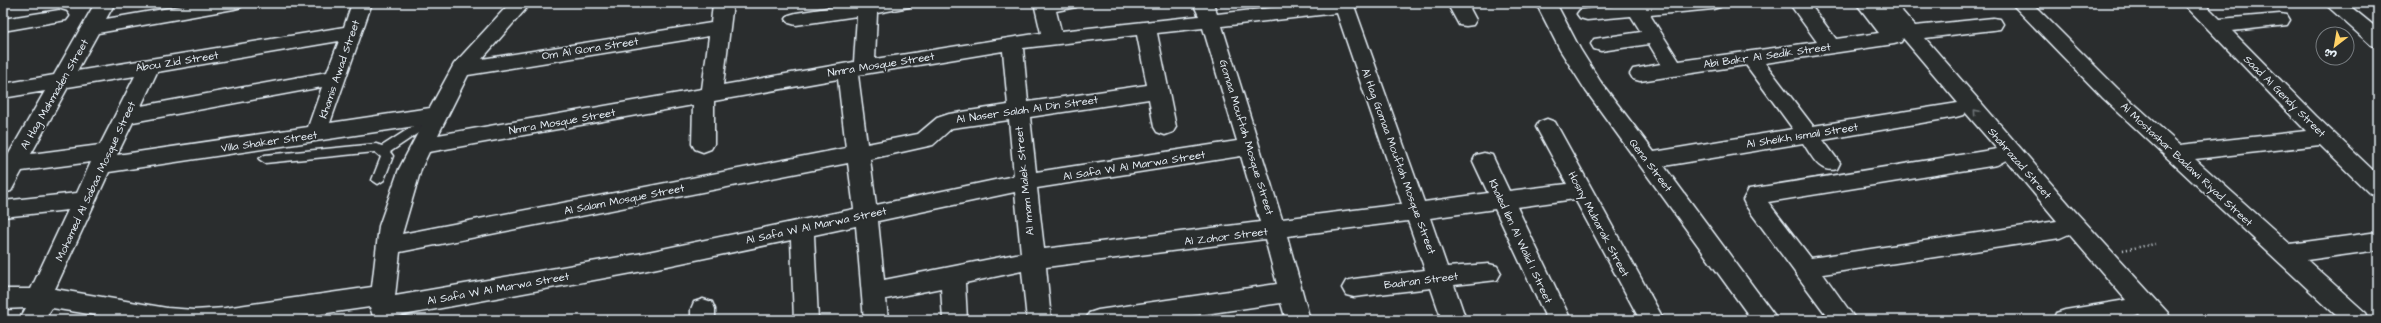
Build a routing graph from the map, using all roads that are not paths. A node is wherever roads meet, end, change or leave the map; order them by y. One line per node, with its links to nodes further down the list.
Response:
1 (105, 3): 31 (street, Al Hag Mahmaden Street)
2 (234, 3): 20 (street)
3 (362, 3): 34 (street, Khamis Awad Street)
4 (521, 3): 45 (street)
5 (723, 3): 32 (street)
6 (902, 3): 19 (street)
7 (1069, 3): 17 (street)
8 (1457, 3): 26 (street)
9 (1546, 3): 72 (street, Qena Street)
10 (1713, 3): 21 (street)
11 (1799, 3): 41 (street)
12 (1866, 3): 35 (street, Shahrazad Street)
13 (1884, 3): 35 (street, Shahrazad Street)
14 (2022, 3): 67 (street, Al Mostashar Badawi Riyad Street)
15 (2193, 3): 30 (street, Saad Al Gendy Street)
16 (2334, 3): 38 (street)
17 (1045, 5): 36 (street)
18 (1344, 5): 22 (street, Nmra Mosque Street); 83 (street, Al Hag Gomaa Mouftah Mosque Street)
19 (868, 6): 25 (street); 44 (street)
20 (191, 7): 31 (street)
21 (1637, 10): 23 (street); 37 (street)
22 (1207, 13): 33 (street, Nmra Mosque Street); 64 (street, Gomaa Mouftah Mosque Street)
23 (1587, 14)
24 (59, 16): 29 (street)
25 (796, 19)
26 (1466, 20)
27 (2280, 20): 30 (street)
28 (1993, 24): 35 (street, Abi Bakr Al Sedik Street)
29 (4, 26)
30 (2216, 26): 61 (street, Saad Al Gendy Street)
31 (92, 28): 49 (street, Al Hag Mahmaden Street)
32 (719, 28): 45 (street, Om Al Qora Street); 52 (street)
33 (1146, 28): 36 (street, Nmra Mosque Street); 51 (street)
34 (351, 32): 43 (street, Abou Zid Street); 48 (street, Khamis Awad Street)
35 (1902, 35): 41 (street, Abi Bakr Al Sedik Street); 54 (street, Shahrazad Street); 101 (street, Shahrazad Street, one-way to 35)
36 (1052, 37): 39 (street, Nmra Mosque Street)
37 (1654, 37): 40 (street); 46 (street)
38 (2378, 40)
39 (1012, 43): 44 (street, Nmra Mosque Street); 53 (street, Al Imam Malek Street)
40 (1601, 44)
41 (1831, 46): 42 (street, Abi Bakr Al Sedik Street)
42 (1751, 58): 46 (street, Abi Bakr Al Sedik Street); 60 (street)
43 (150, 66): 49 (street, Abou Zid Street); 55 (street, Mohamed Al Sabaa Mosque Street)
44 (856, 68): 52 (street, Nmra Mosque Street); 66 (street)
45 (461, 69): 56 (street)
46 (1674, 69): 47 (street, Abi Bakr Al Sedik Street)
47 (1640, 74)
48 (335, 78): 55 (street); 59 (street, Khamis Awad Street)
49 (60, 81): 50 (street, Abou Zid Street); 74 (street, Al Hag Mahmaden Street)
50 (3, 91)
51 (1158, 91): 53 (street, Al Naser Salah Al Din Street); 57 (street)
52 (708, 95): 62 (street); 63 (street, Nmra Mosque Street)
53 (1017, 110): 66 (street, Al Naser Salah Al Din Street); 76 (street, Al Imam Malek Street)
54 (1956, 110): 60 (street, Al Sheikh Ismail Street); 68 (street, Shahrazad Street)
55 (126, 116): 69 (street, Mohamed Al Sabaa Mosque Street)
56 (436, 116): 59 (street, Villa Shaker Street); 63 (street); 65 (lane)
57 (1165, 127)
58 (1547, 127): 79 (street, Hosny Mubarak Street)
59 (316, 134): 69 (street, Villa Shaker Street)
60 (1808, 134): 72 (street, Al Sheikh Ismail Street); 73 (street)
61 (2325, 137): 67 (street); 78 (street, Saad Al Gendy Street)
62 (703, 144)
63 (421, 146): 89 (street)
64 (1250, 147): 76 (street, Al Safa W Al Marwa Street); 87 (street, Gomaa Mouftah Mosque Street)
65 (383, 151): 70 (lane); 75 (lane)
66 (857, 152): 84 (street); 89 (street, Al Salam Mosque Street)
67 (2174, 153): 90 (street, Al Mostashar Badawi Riyad Street)
68 (1997, 157): 86 (street, Shahrazad Street); 92 (street)
69 (105, 158): 74 (street, Villa Shaker Street); 80 (street, Mohamed Al Sabaa Mosque Street)
70 (265, 159)
71 (1484, 161): 81 (street, Khaled Ibn Al Walid 1 Street)
72 (1648, 161): 114 (street, Qena Street)
73 (1829, 163)
74 (14, 164): 77 (street, Al Hag Mahmaden Street)
75 (378, 180)
76 (1024, 182): 84 (street, Al Safa W Al Marwa Street); 91 (street, Al Imam Malek Street)
77 (3, 184)
78 (2378, 188)
79 (1581, 190): 81 (street, Al Zohor Street); 113 (street, Hosny Mubarak Street)
80 (86, 200): 82 (street); 99 (street, Mohamed Al Sabaa Mosque Street)
81 (1502, 201): 83 (street, Al Zohor Street); 112 (street, Khaled Ibn Al Walid 1 Street)
82 (3, 209)
83 (1417, 212): 87 (street, Al Zohor Street); 95 (street, Al Hag Gomaa Mouftah Mosque Street)
84 (866, 215): 85 (street, Al Safa W Al Marwa Street); 97 (street)
85 (802, 228): 102 (street, Al Safa W Al Marwa Street); 105 (street)
86 (2060, 229): 92 (street); 101 (street, Shahrazad Street)
87 (1274, 230): 91 (street, Al Zohor Street); 98 (street, Gomaa Mouftah Mosque Street)
88 (2378, 241): 90 (street)
89 (390, 245): 102 (street)
90 (2284, 254): 118 (street, Al Mostashar Badawi Riyad Street)
91 (1032, 260): 94 (street, Al Zohor Street); 108 (street, Al Imam Malek Street)
92 (1805, 268): 115 (street)
93 (1489, 273): 95 (street, Badran Street)
94 (953, 277): 97 (street, Al Zohor Street); 107 (street)
95 (1440, 277): 96 (street, Badran Street); 111 (street, Al Hag Gomaa Mouftah Mosque Street)
96 (1354, 288)
97 (873, 292): 106 (street)
98 (1289, 292): 109 (street); 110 (street, Gomaa Mouftah Mosque Street)
99 (43, 298): 100 (street, Al Safa W Al Marwa Street); 103 (street, Al Safa W Al Marwa Street); 104 (street, Mohamed Al Sabaa Mosque Street)
100 (3, 299)
101 (2132, 305): 116 (street); 117 (street, Shahrazad Street)
102 (382, 308): 103 (street, Al Safa W Al Marwa Street)
103 (256, 317)
104 (31, 320)
105 (806, 320)
106 (876, 320)
107 (955, 320)
108 (1039, 320)
109 (1098, 320)
110 (1298, 320)
111 (1454, 320)
112 (1559, 320)
113 (1652, 320)
114 (1766, 320)
115 (1844, 320)
116 (2064, 320)
117 (2159, 320)
118 (2357, 320)

